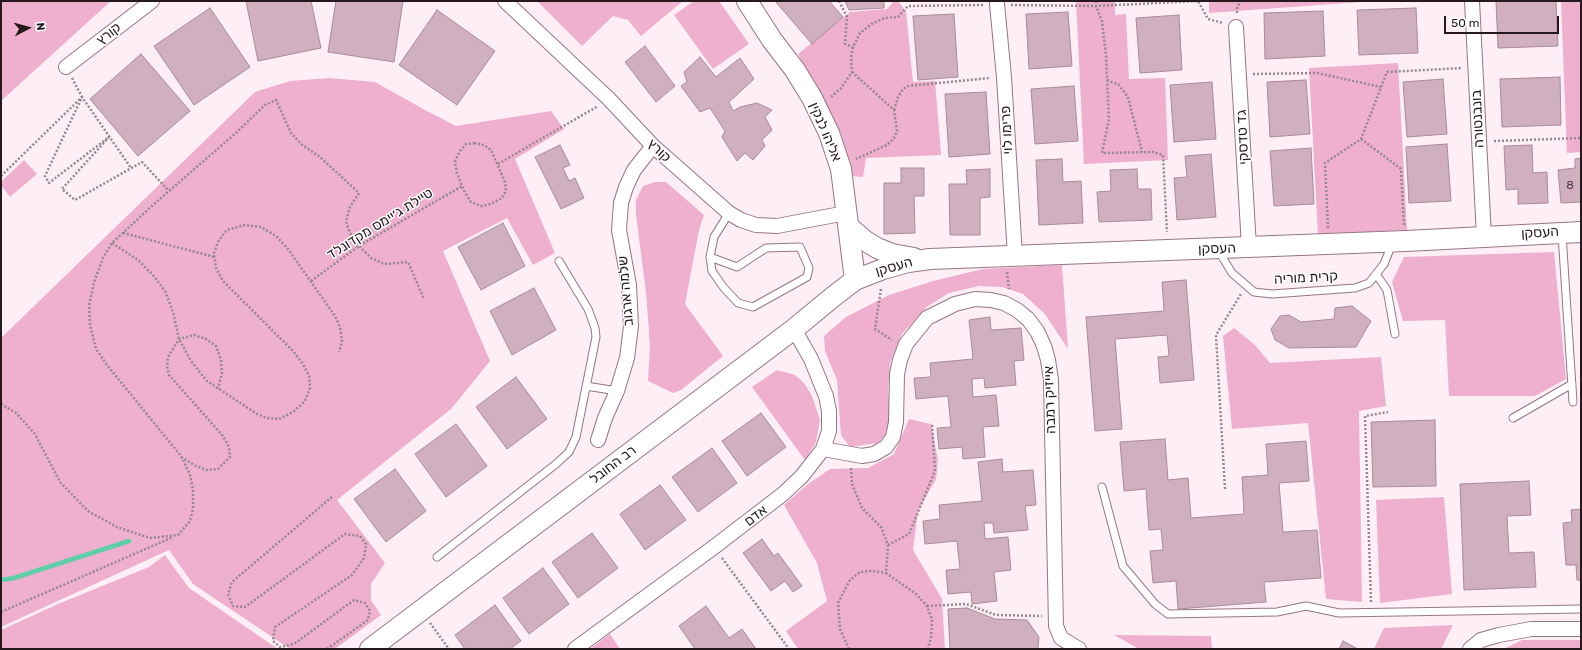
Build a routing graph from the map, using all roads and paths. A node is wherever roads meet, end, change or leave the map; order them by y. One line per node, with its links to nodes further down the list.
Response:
1 (152, 1): 10 (street, קורץ)
2 (504, 1): 18 (street, קורץ)
3 (747, 1): 28 (street, אליהו לנקין)
4 (839, 1): 9 (path)
5 (1096, 1): 15 (path)
6 (1472, 1): 23 (street, בונבנטורה)
7 (998, 4): 14 (street, פרימו לוי)
8 (1236, 27): 41 (street, גד טדסקי)
9 (853, 47)
10 (66, 67): 17 (path)
11 (1457, 68): 16 (path)
12 (852, 72): 19 (path)
13 (1256, 74): 16 (path)
14 (1004, 77): 19 (path); 45 (street, פרימו לוי)
15 (1107, 80): 25 (path); 25 (path)
16 (1381, 87): 22 (path)
17 (82, 97): 20 (path); 20 (path); 29 (path)
18 (609, 99): 24 (street, קורץ); 26 (path)
19 (894, 110): 28 (path)
20 (109, 137): 27 (path); 27 (path)
21 (1581, 138): 23 (path)
22 (1361, 139): 37 (path); 39 (path)
23 (1479, 141): 36 (street, בונבנטורה)
24 (653, 146): 32 (street, קורץ); 64 (street, שלמה ארגוב)
25 (1142, 152): 43 (path)
26 (498, 164): 30 (path); 30 (path)
27 (131, 168): 31 (path)
28 (841, 169): 33 (street, אליהו לנקין)
29 (1, 176)
30 (462, 186): 40 (path, טיילת ג׳יימס מקדונלד)
31 (169, 191): 35 (path); 40 (path)
32 (729, 213): 33 (street, קורץ); 46 (lane)
33 (847, 219): 47 (street); 51 (street, אליהו לנקין)
34 (1571, 232): 36 (street, העסקן); 61 (lane)
35 (123, 233): 38 (path); 44 (path)
36 (1484, 237): 37 (street, העסקן)
37 (1399, 242): 39 (street, העסקן); 50 (lane, קרית מוריה)
38 (112, 243): 58 (path); 73 (path)
39 (1328, 244): 41 (street, העסקן)
40 (359, 246): 52 (path, טיילת ג׳יימס מקדונלד); 54 (path)
41 (1249, 247): 42 (street, העסקן)
42 (1217, 249): 43 (street, העסקן); 53 (lane, קרית מוריה)
43 (1168, 251): 45 (street, העסקן)
44 (215, 256): 52 (path); 63 (path)
45 (1010, 256): 47 (street, העסקן); 55 (path)
46 (710, 257): 46 (lane)
47 (930, 259): 49 (street, העסקן)
48 (559, 261): 62 (lane)
49 (883, 269): 51 (street, העסקן); 59 (path)
50 (1376, 274): 53 (lane, קרית מוריה); 57 (lane)
51 (855, 280): 56 (street, רב החובל)
52 (311, 281): 60 (path)
53 (1246, 286): 75 (path)
54 (424, 299)
55 (1010, 306): 59 (street, אייזיק רמבה); 87 (street, אייזיק רמבה)
56 (794, 329): 71 (street, אדם); 84 (street, רב החובל)
57 (1395, 334)
58 (179, 339): 63 (path); 63 (path); 73 (path)
59 (905, 348): 72 (street, אייזיק רמבה)
60 (339, 352)
61 (1572, 384): 65 (lane); 68 (lane)
62 (586, 386): 64 (lane); 80 (lane)
63 (218, 389)
64 (618, 391): 70 (street, שלמה ארגוב)
65 (1573, 402)
66 (1, 404): 77 (path)
67 (1388, 412): 86 (path)
68 (1513, 418)
69 (932, 423): 78 (path)
70 (598, 440)
71 (823, 449): 72 (street, אייזיק רמבה); 79 (street, אדם)
72 (850, 455): 78 (path)
73 (181, 456): 77 (path)
74 (1102, 488): 86 (lane)
75 (1225, 489)
76 (333, 496): 89 (path)
77 (178, 535): 85 (path)
78 (888, 545): 81 (path)
79 (714, 548): 92 (street, אדם); 93 (path)
80 (437, 557)
81 (886, 572): 82 (path); 94 (path)
82 (927, 606): 87 (path); 95 (path)
83 (1581, 609): 86 (lane)
84 (421, 610): 90 (street, רב החובל); 91 (path)
85 (1, 612)
86 (1372, 612)
87 (1056, 617): 96 (street, אייזיק רמבה)
88 (1581, 629): 97 (street)
89 (327, 649)
90 (370, 649)
91 (449, 649)
92 (575, 649)
93 (789, 649)
94 (849, 649)
95 (928, 649)
96 (1079, 649)
97 (1470, 649)

